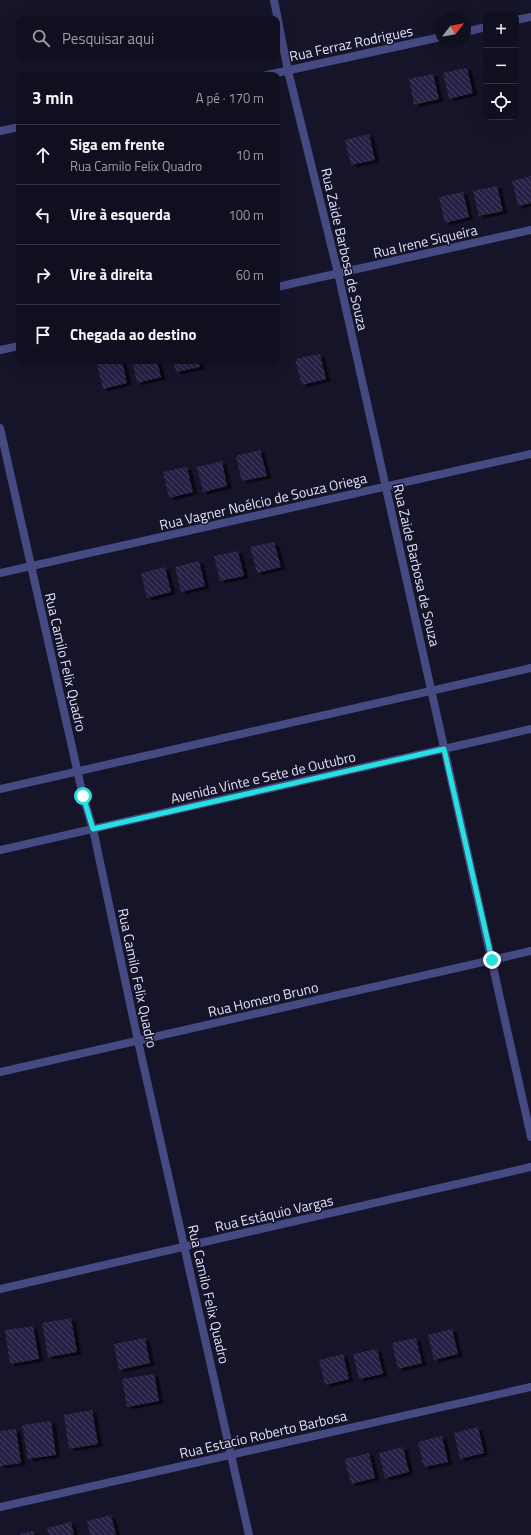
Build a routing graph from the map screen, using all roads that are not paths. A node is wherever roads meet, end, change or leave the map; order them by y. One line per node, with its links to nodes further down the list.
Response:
1 (274, 0): 2 (street, Rua Zaide Barbosa de Souza)
2 (277, 16)
3 (531, 17): 4 (street)
4 (519, 19)
5 (483, 28): 7 (street)
6 (280, 30): 9 (street, Rua Zaide Barbosa de Souza)
7 (471, 31)
8 (435, 38): 9 (street, Rua Ferraz Rodrigues)
9 (288, 70): 10 (street, Rua Ferraz Rodrigues); 14 (street, Rua Zaide Barbosa de Souza)
10 (280, 72)
11 (16, 128): 12 (street)
12 (0, 131)
13 (531, 230): 14 (street, Rua Irene Siqueira)
14 (338, 274): 15 (street, Rua Irene Siqueira); 20 (street, Rua Zaide Barbosa de Souza)
15 (280, 286)
16 (16, 347): 17 (street)
17 (0, 350)
18 (0, 428): 21 (street, Rua Camilo Felix Quadro)
19 (531, 454): 20 (street, Rua Vagner Noélcio de Souza Oriega)
20 (386, 486): 21 (street, Rua Vagner Noélcio de Souza Oriega); 24 (street, Rua Zaide Barbosa de Souza)
21 (31, 566): 22 (street, Rua Vagner Noélcio de Souza Oriega); 27 (street, Rua Camilo Felix Quadro)
22 (0, 573)
23 (531, 668): 24 (street)
24 (432, 691): 26 (street, Rua Zaide Barbosa de Souza); 27 (street)
25 (531, 729): 26 (street, Avenida Vinte e Sete de Outubro)
26 (444, 749): 29 (street, Avenida Vinte e Sete de Outubro); 32 (street, Rua Zaide Barbosa de Souza)
27 (77, 772): 28 (street); 29 (street, Rua Camilo Felix Quadro)
28 (0, 789)
29 (93, 829): 30 (street, Avenida Vinte e Sete de Outubro); 33 (street, Rua Camilo Felix Quadro)
30 (0, 850)
31 (531, 951): 32 (street, Rua Homero Bruno)
32 (492, 960): 33 (street, Rua Homero Bruno); 35 (street, Rua Zaide Barbosa de Souza)
33 (138, 1040): 34 (street, Rua Homero Bruno); 37 (street, Rua Camilo Felix Quadro)
34 (0, 1072)
35 (531, 1137)
36 (531, 1167): 37 (street, Rua Estáquio Vargas)
37 (185, 1247): 38 (street, Rua Estáquio Vargas); 40 (street, Rua Camilo Felix Quadro)
38 (0, 1289)
39 (531, 1386): 40 (street, Rua Estacio Roberto Barbosa)
40 (232, 1455): 41 (street, Rua Estacio Roberto Barbosa); 42 (street, Rua Camilo Felix Quadro)
41 (0, 1507)
42 (249, 1535)

